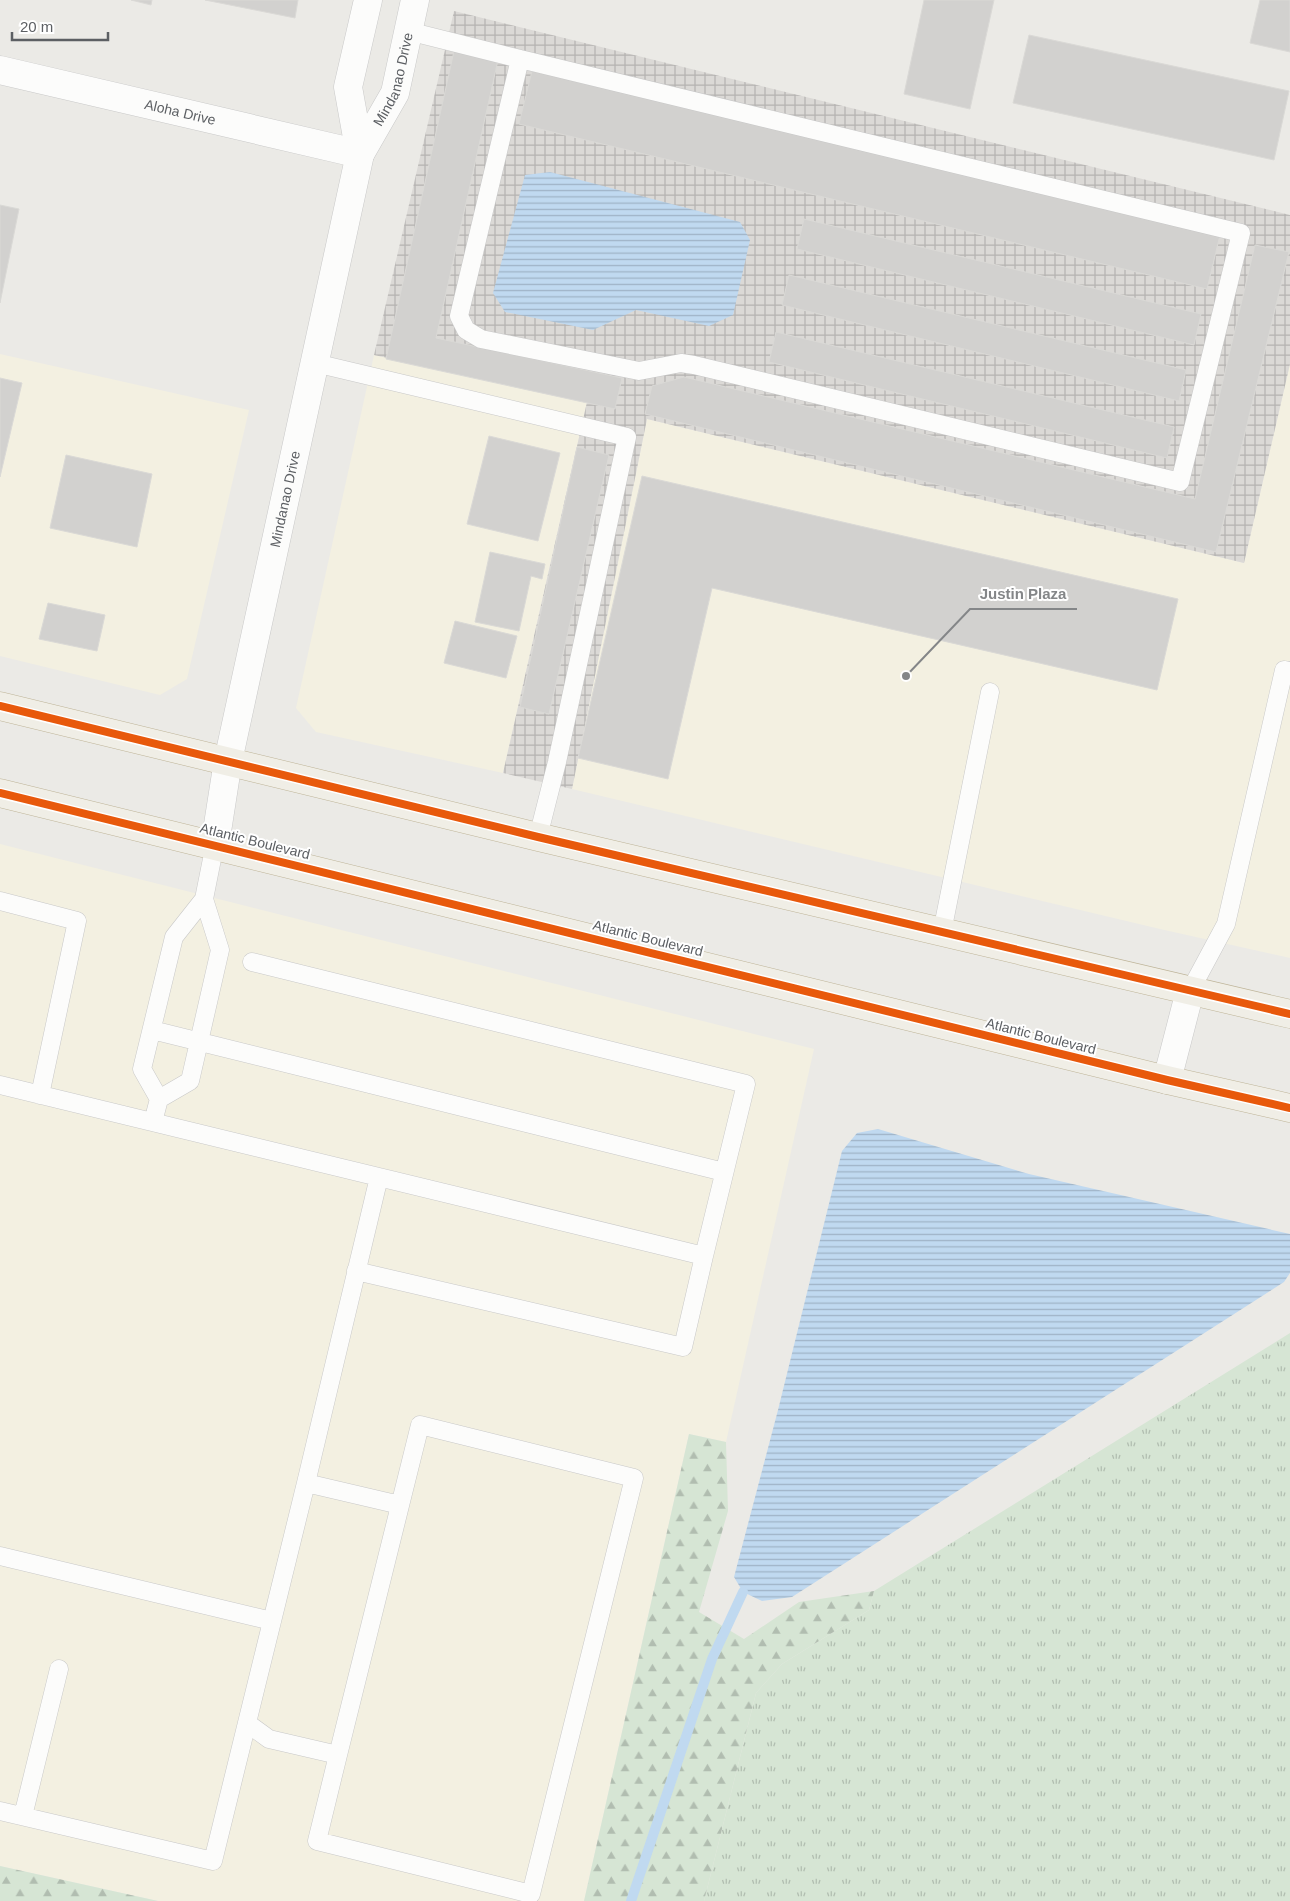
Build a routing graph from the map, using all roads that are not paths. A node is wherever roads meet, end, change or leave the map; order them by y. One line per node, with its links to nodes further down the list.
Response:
1 (368, 0): 6 (street, Mindanao Drive)
2 (415, 0): 3 (street, Mindanao Drive)
3 (408, 31): 4 (lane); 6 (street, Mindanao Drive)
4 (520, 59): 4 (lane)
5 (0, 70): 6 (street, Aloha Drive)
6 (360, 154): 7 (street, Mindanao Drive)
7 (314, 363): 11 (street, Mindanao Drive); 13 (lane)
8 (1290, 671): 19 (lane)
9 (990, 692): 17 (lane)
10 (0, 706): 11 (highway)
11 (228, 761): 13 (highway); 14 (street, Mindanao Drive)
12 (0, 792): 14 (highway, Atlantic Boulevard)
13 (538, 837): 17 (highway)
14 (215, 844): 15 (lane); 23 (highway, Atlantic Boulevard)
15 (204, 899): 21 (lane); 22 (lane)
16 (0, 901): 25 (lane)
17 (942, 932): 19 (highway)
18 (252, 962): 29 (lane)
19 (1190, 991): 20 (highway); 23 (street)
20 (1290, 1014)
21 (152, 1030): 22 (lane); 26 (lane)
22 (199, 1041): 26 (lane); 29 (lane)
23 (1167, 1080): 27 (highway, Atlantic Boulevard)
24 (0, 1085): 25 (lane)
25 (40, 1095): 28 (lane)
26 (159, 1098): 28 (lane)
27 (1290, 1108)
28 (154, 1122): 30 (lane)
29 (724, 1172): 31 (lane)
30 (379, 1177): 31 (lane); 32 (lane)
31 (704, 1256): 32 (lane)
32 (356, 1271): 33 (lane)
33 (306, 1483): 34 (lane); 36 (lane)
34 (400, 1505): 39 (lane); 39 (lane)
35 (0, 1556): 36 (lane)
36 (272, 1621): 38 (lane)
37 (59, 1668): 41 (lane)
38 (247, 1723): 39 (lane); 41 (lane)
39 (338, 1755)
40 (0, 1811): 41 (lane)
41 (23, 1816)

